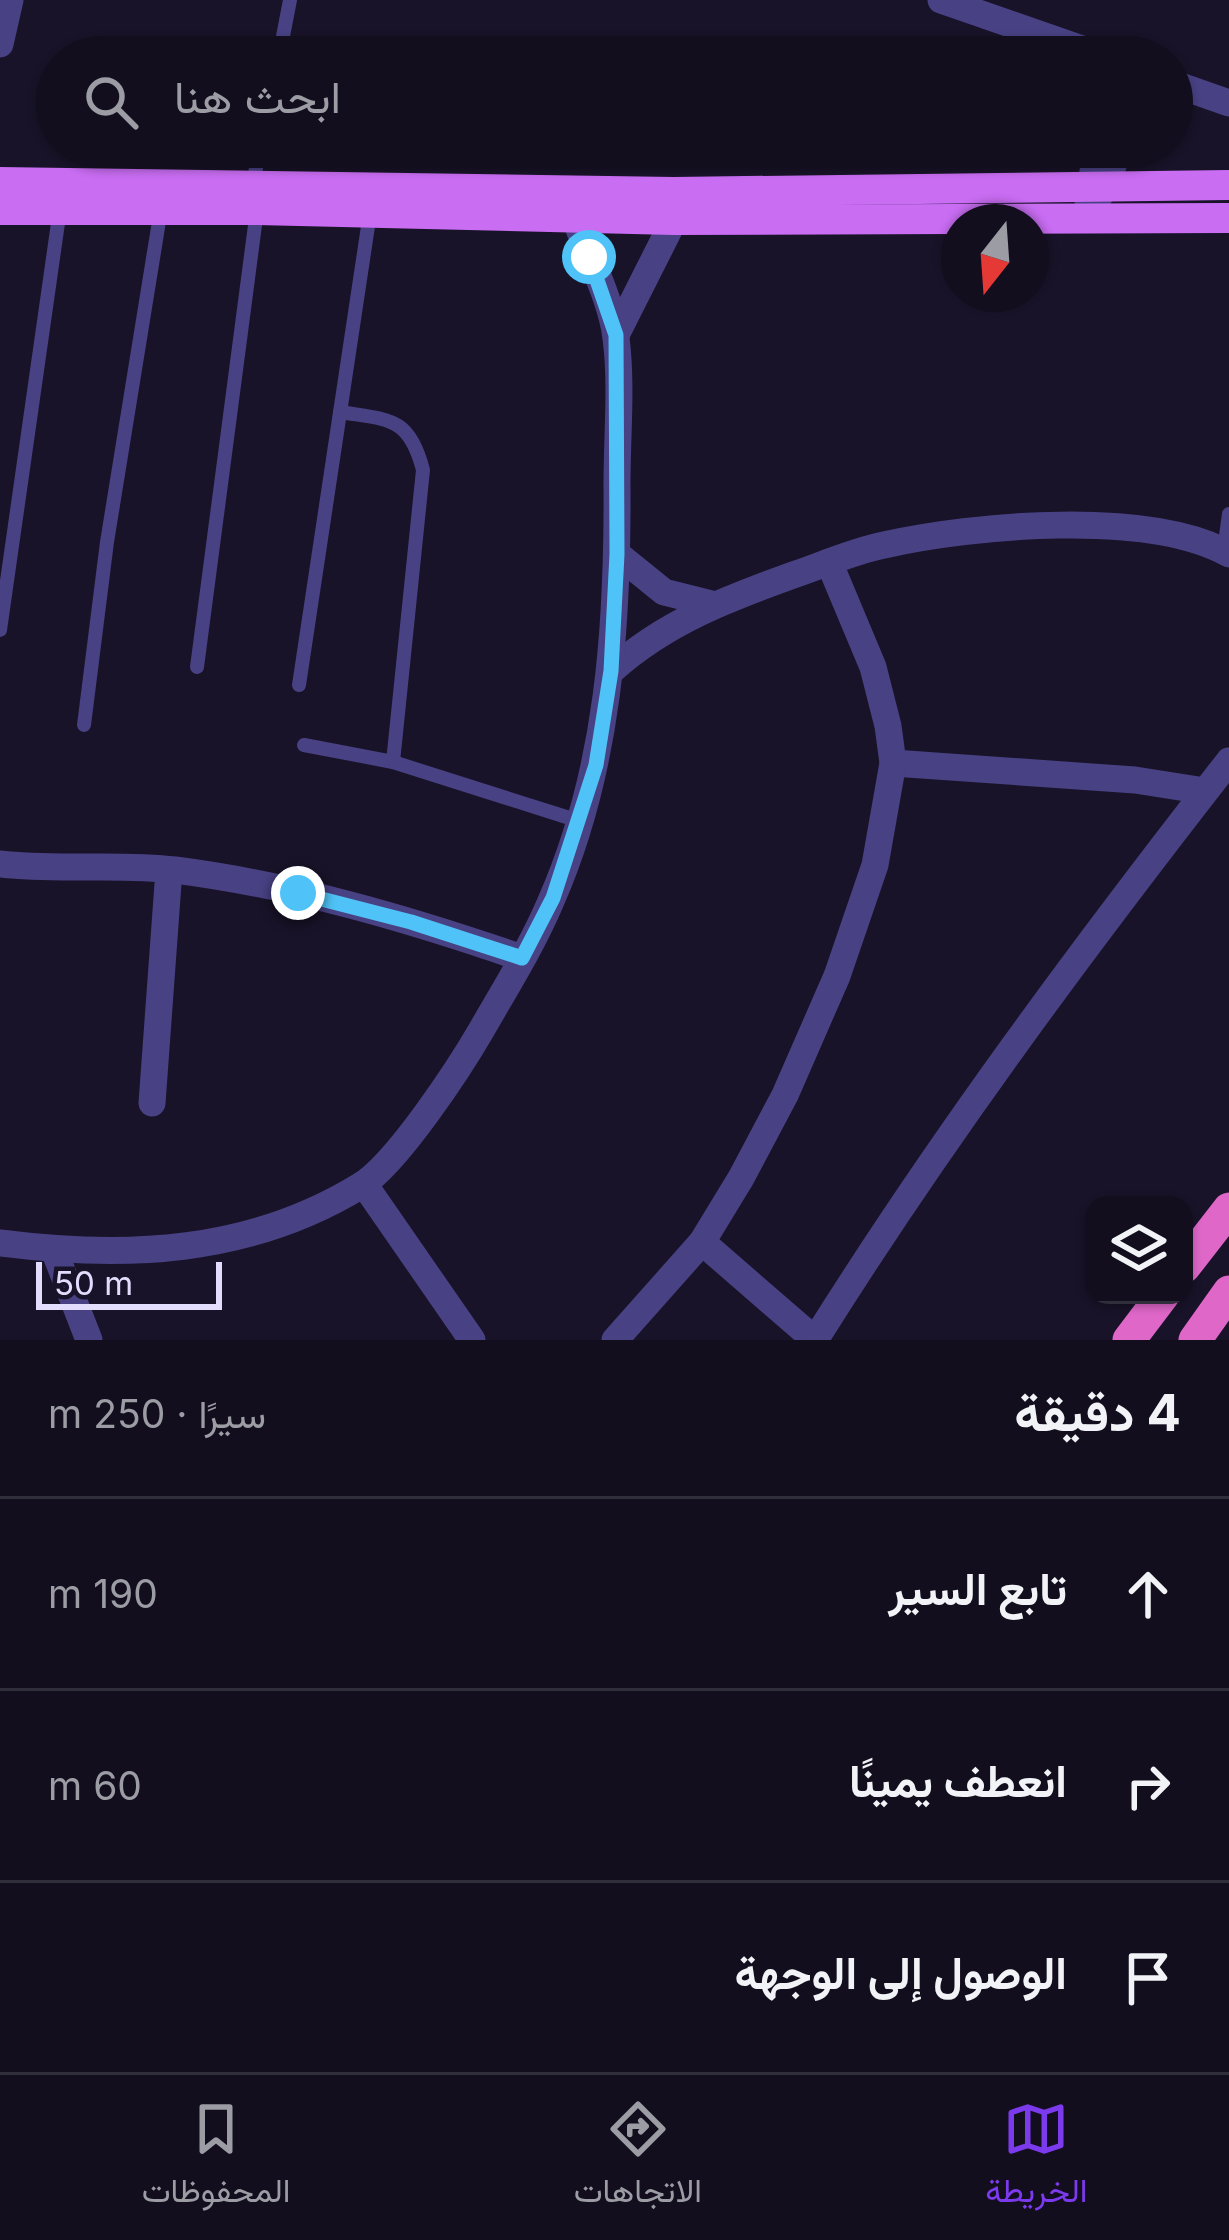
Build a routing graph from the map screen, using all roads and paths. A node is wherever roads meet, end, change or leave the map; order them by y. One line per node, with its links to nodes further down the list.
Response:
1 (10, 0): 6 (street)
2 (290, 0): 4 (lane)
3 (941, 0): 5 (street)
4 (283, 36)
5 (1039, 36)
6 (0, 44)
7 (1193, 90): 8 (street)
8 (1229, 103)
9 (258, 168): 14 (lane)
10 (1095, 168): 15 (street)
11 (1109, 168): 15 (street)
12 (0, 182): 14 (main road)
13 (1229, 185): 15 (main road)
14 (255, 197): 16 (main road); 19 (main road); 21 (main road); 31 (lane)
15 (1094, 197): 17 (main road); 22 (main road)
16 (574, 204): 17 (main road); 21 (main road); 23 (street)
17 (674, 206): 23 (street)
18 (60, 209): 19 (main road); 20 (main road); 30 (lane)
19 (161, 209): 34 (lane)
20 (0, 210)
21 (370, 213): 24 (lane)
22 (1229, 218)
23 (616, 335): 27 (street)
24 (340, 412): 33 (lane); 37 (lane)
25 (1229, 514): 26 (lane)
26 (1227, 552): 28 (street)
27 (617, 554): 29 (street); 32 (street)
28 (829, 562): 29 (street); 38 (street)
29 (712, 604): 32 (street)
30 (0, 630)
31 (197, 667)
32 (611, 671): 40 (street)
33 (298, 685)
34 (84, 725)
35 (304, 745): 37 (lane)
36 (1229, 760): 39 (street)
37 (393, 762): 40 (lane)
38 (893, 763): 39 (street); 48 (street)
39 (1205, 791): 55 (street)
40 (579, 821): 43 (street)
41 (0, 864): 42 (street)
42 (169, 870): 43 (street); 44 (street)
43 (522, 958): 45 (street)
44 (152, 1103)
45 (364, 1184): 49 (street); 53 (street)
46 (1229, 1209): 50 (highway)
47 (0, 1243): 49 (street)
48 (702, 1243): 54 (street); 55 (street)
49 (55, 1250): 52 (street)
50 (1193, 1256)
51 (1156, 1304): 56 (highway)
52 (88, 1340)
53 (472, 1340)
54 (615, 1340)
55 (815, 1340)
56 (1129, 1340)

